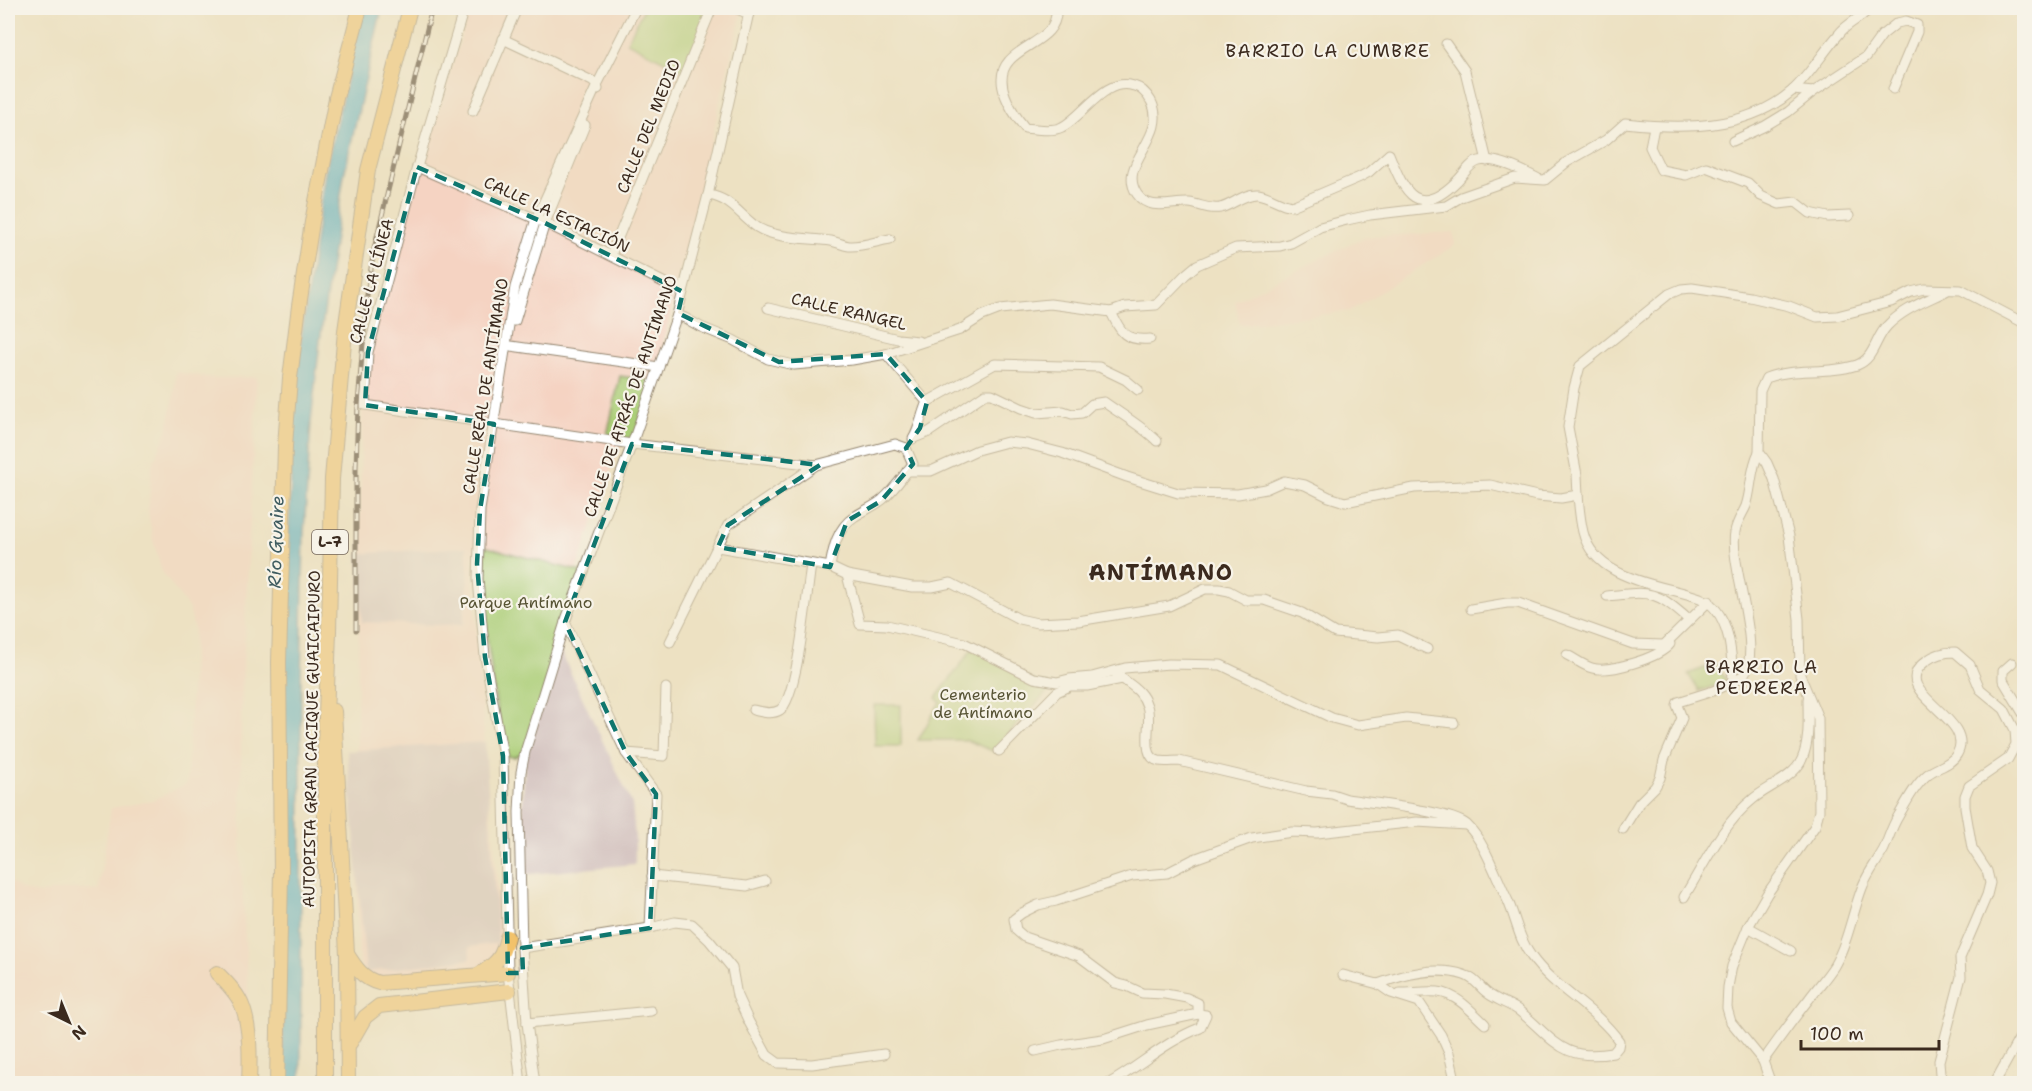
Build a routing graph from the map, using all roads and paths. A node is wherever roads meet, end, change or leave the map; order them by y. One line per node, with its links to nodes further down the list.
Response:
1 (360, 8): 109 (highway, AUTOPISTA GRAN CACIQUE GUAICAIPURO)
2 (410, 8): 60 (highway, AUTOPISTA GRAN CACIQUE GUAICAIPURO / L-7)
3 (464, 8): 22 (street, CALLE LA LÍNEA)
4 (517, 8): 12 (street)
5 (636, 8): 14 (street)
6 (642, 8): 14 (street)
7 (712, 8): 28 (street, CALLE DEL MEDIO)
8 (735, 8): 11 (street)
9 (1056, 8): 21 (street)
10 (1870, 8): 16 (street)
11 (749, 11): 24 (street, CALLE DE ATRÁS DE ANTÍMANO)
12 (503, 39): 14 (street); 18 (street)
13 (1446, 44): 21 (street)
14 (598, 88): 26 (street)
15 (1893, 89): 17 (street)
16 (1793, 90): 17 (street); 19 (street)
17 (1813, 92): 20 (street)
18 (473, 111)
19 (1654, 127): 23 (street); 25 (street)
20 (1733, 141)
21 (1487, 161): 23 (street)
22 (417, 167): 26 (street, CALLE LA ESTACIÓN); 42 (street, CALLE LA LÍNEA)
23 (1545, 180): 32 (street)
24 (708, 195): 27 (street); 30 (street, CALLE DE ATRÁS DE ANTÍMANO)
25 (1848, 216)
26 (540, 221): 28 (street, CALLE LA ESTACIÓN); 37 (street); 42 (street, CALLE REAL DE ANTÍMANO)
27 (890, 239)
28 (611, 255): 30 (street, CALLE LA ESTACIÓN)
29 (1948, 290): 34 (street); 47 (street); 50 (street)
30 (683, 292): 33 (street, CALLE DE ATRÁS DE ANTÍMANO)
31 (768, 308): 36 (street, CALLE RANGEL)
32 (1111, 312): 35 (street); 36 (street)
33 (677, 315): 38 (street); 39 (street, CALLE DE ATRÁS DE ANTÍMANO)
34 (2025, 323)
35 (1150, 339)
36 (924, 342): 38 (street)
37 (511, 346): 39 (street); 42 (street)
38 (886, 354): 41 (street)
39 (659, 367): 45 (street, CALLE DE ATRÁS DE ANTÍMANO)
40 (1138, 390): 41 (street)
41 (927, 402): 43 (street)
42 (497, 424): 45 (street); 77 (street, CALLE REAL DE ANTÍMANO)
43 (914, 438): 44 (street); 46 (street)
44 (1158, 441)
45 (632, 444): 48 (street); 59 (street, CALLE DE ATRÁS DE ANTÍMANO)
46 (906, 448): 48 (street); 49 (street)
47 (1759, 452): 67 (street); 69 (street)
48 (816, 465): 51 (street)
49 (907, 471): 50 (street); 53 (street)
50 (1578, 495): 56 (street)
51 (718, 547): 52 (street); 62 (street)
52 (811, 565): 53 (street); 70 (street)
53 (830, 567): 54 (street)
54 (847, 574): 63 (street); 66 (street)
55 (1607, 596): 58 (street)
56 (1709, 602): 58 (street); 67 (street)
57 (1471, 609): 61 (street)
58 (1689, 620): 61 (street)
59 (565, 622): 75 (street, CALLE DE ATRÁS DE ANTÍMANO); 76 (street)
60 (329, 631): 90 (highway); 110 (highway, AUTOPISTA GRAN CACIQUE GUAICAIPURO / L-7)
61 (1673, 636): 64 (street)
62 (670, 642)
63 (1427, 649)
64 (1567, 655)
65 (2012, 663): 71 (street)
66 (1118, 676): 72 (street); 74 (street); 80 (street)
67 (1733, 682): 81 (street)
68 (666, 688): 76 (street)
69 (1808, 694): 84 (street); 85 (street)
70 (753, 710)
71 (2025, 715)
72 (1454, 723)
73 (2020, 742): 107 (street); 117 (street)
74 (999, 751)
75 (525, 752): 77 (street); 78 (street, CALLE DE ATRÁS DE ANTÍMANO)
76 (626, 753): 82 (street)
77 (510, 756): 79 (street, CALLE REAL DE ANTÍMANO)
78 (519, 812): 79 (street); 88 (street, CALLE DE ATRÁS DE ANTÍMANO)
79 (504, 813): 87 (street, CALLE REAL DE ANTÍMANO)
80 (1466, 825): 96 (street); 100 (street)
81 (1623, 829)
82 (652, 876): 83 (street); 86 (street)
83 (765, 881)
84 (1684, 897)
85 (1748, 927): 89 (street); 107 (street)
86 (650, 928): 88 (street); 106 (street)
87 (507, 937): 92 (street, CALLE REAL DE ANTÍMANO); 94 (highway)
88 (522, 948): 93 (street, CALLE DE ATRÁS DE ANTÍMANO)
89 (1791, 951)
90 (347, 954): 94 (highway); 104 (highway)
91 (218, 973): 108 (highway)
92 (508, 973): 93 (street); 94 (highway); 97 (street, CALLE REAL DE ANTÍMANO)
93 (523, 973): 97 (street, CALLE DE ATRÁS DE ANTÍMANO)
94 (478, 975)
95 (1343, 975): 96 (street)
96 (1378, 984): 98 (street)
97 (517, 990): 101 (street); 104 (highway); 112 (street)
98 (1391, 993): 102 (street); 115 (street)
99 (651, 1011): 101 (street)
100 (1198, 1014): 105 (street); 114 (street)
101 (526, 1023): 113 (street)
102 (1485, 1024)
103 (2025, 1030): 118 (street)
104 (348, 1044): 111 (highway)
105 (1035, 1051)
106 (884, 1054)
107 (1763, 1061): 116 (street)
108 (249, 1083)
109 (277, 1083)
110 (325, 1083)
111 (348, 1083)
112 (521, 1083)
113 (535, 1083)
114 (1108, 1083)
115 (1456, 1083)
116 (1771, 1083)
117 (1946, 1083)
118 (1994, 1083)

